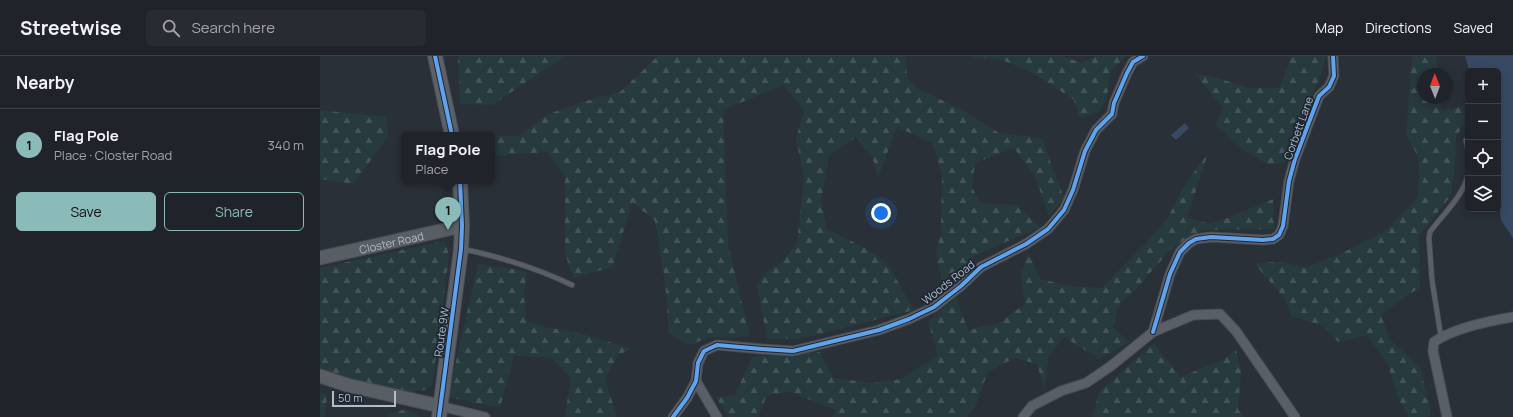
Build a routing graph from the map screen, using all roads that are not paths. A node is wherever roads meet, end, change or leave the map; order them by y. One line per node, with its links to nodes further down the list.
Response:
1 (436, 56): 4 (main road)
2 (1143, 56): 15 (street, Woods Road)
3 (1333, 56): 12 (street, Corbett Lane)
4 (451, 132)
5 (1468, 176): 13 (lane)
6 (460, 184): 7 (main road)
7 (462, 226): 8 (main road, Route 9W); 9 (street, Closter Road)
8 (461, 248): 10 (lane); 16 (main road, Route 9W)
9 (320, 258)
10 (572, 285)
11 (1513, 317): 13 (street)
12 (1153, 332): 20 (street); 21 (street)
13 (1441, 337): 22 (street)
14 (320, 376): 16 (street)
15 (696, 381): 18 (street, Woods Road); 19 (street)
16 (439, 412): 17 (street)
17 (484, 417)
18 (673, 417)
19 (717, 417)
20 (1023, 417)
21 (1295, 417)
22 (1447, 417)

